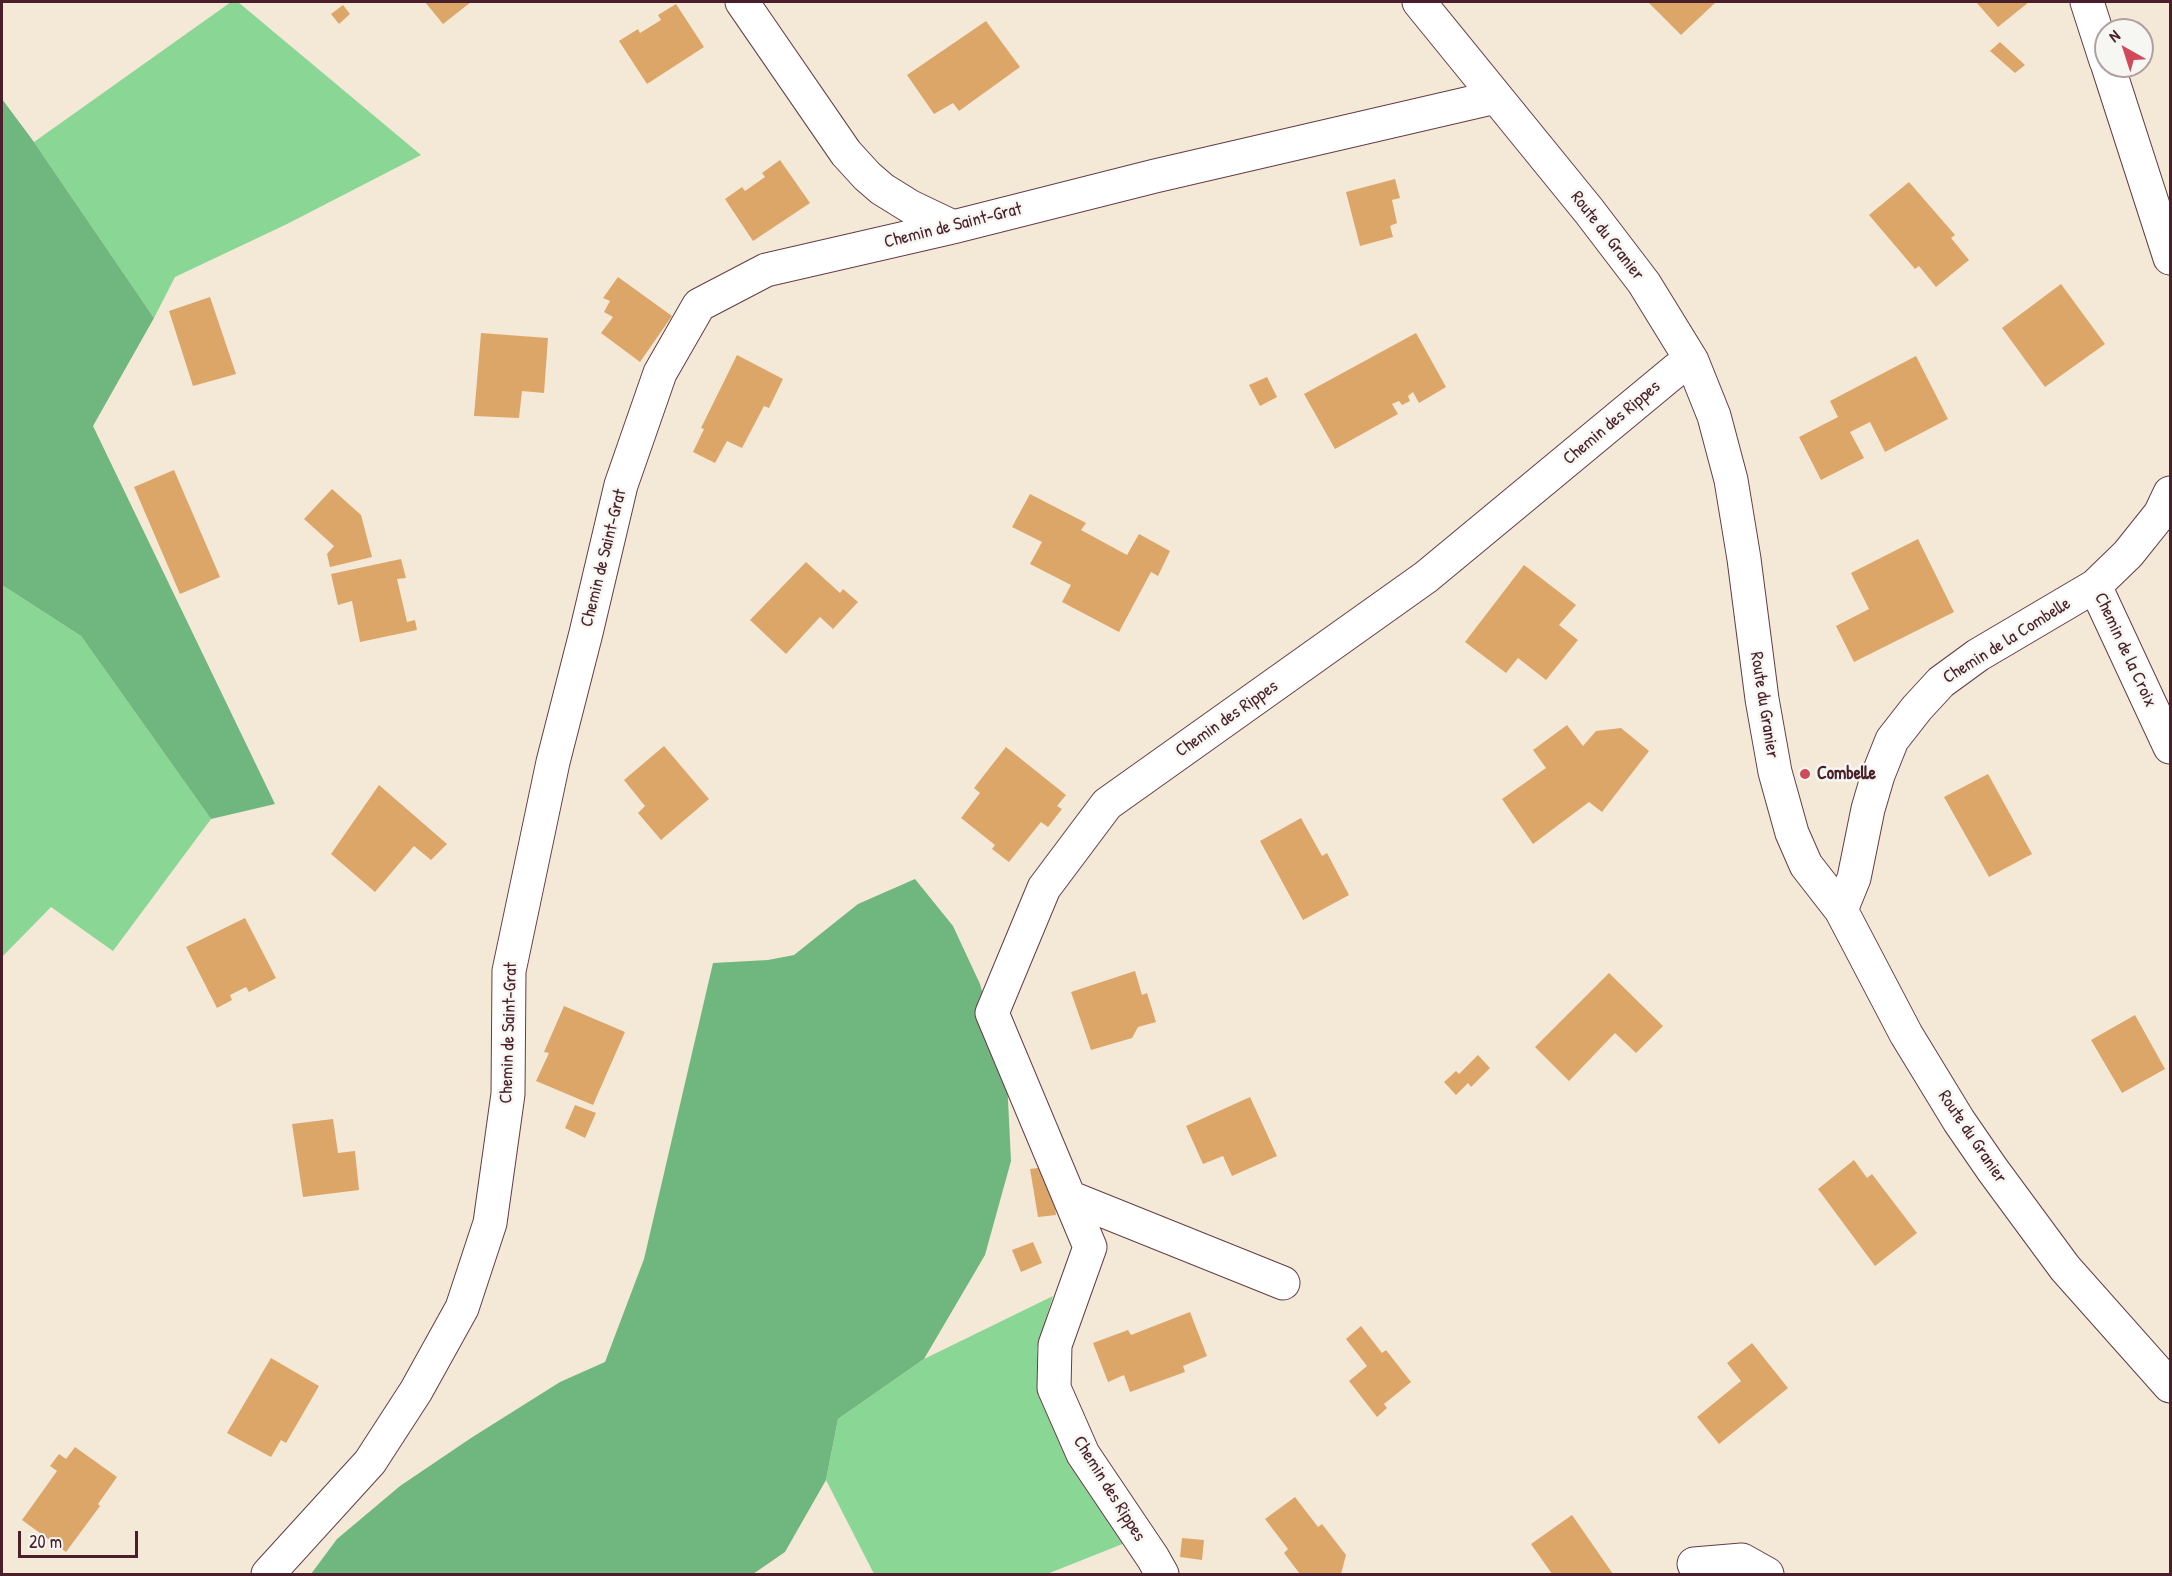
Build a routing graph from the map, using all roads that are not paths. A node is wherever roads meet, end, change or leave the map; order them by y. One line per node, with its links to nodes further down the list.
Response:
1 (742, 2): 7 (street)
2 (1419, 2): 6 (street, Route du Granier)
3 (2087, 2): 4 (street)
4 (2094, 24)
5 (2112, 78): 8 (street)
6 (1496, 97): 7 (street, Chemin de Saint-Grat); 9 (street, Route du Granier)
7 (953, 227): 18 (street, Chemin de Saint-Grat)
8 (2170, 258)
9 (1692, 362): 13 (street, Route du Granier); 14 (street, Chemin des Rippes)
10 (2170, 493): 11 (street, Chemin de la Combelle)
11 (2095, 586): 12 (street, Chemin de la Croix); 13 (street, Chemin de la Combelle)
12 (2170, 747)
13 (1841, 910): 16 (street, Route du Granier)
14 (1069, 1197): 15 (street); 19 (street, Chemin des Rippes)
15 (1283, 1283)
16 (2170, 1386)
17 (1694, 1564): 20 (street)
18 (268, 1575)
19 (1162, 1575)
20 (1767, 1575)

